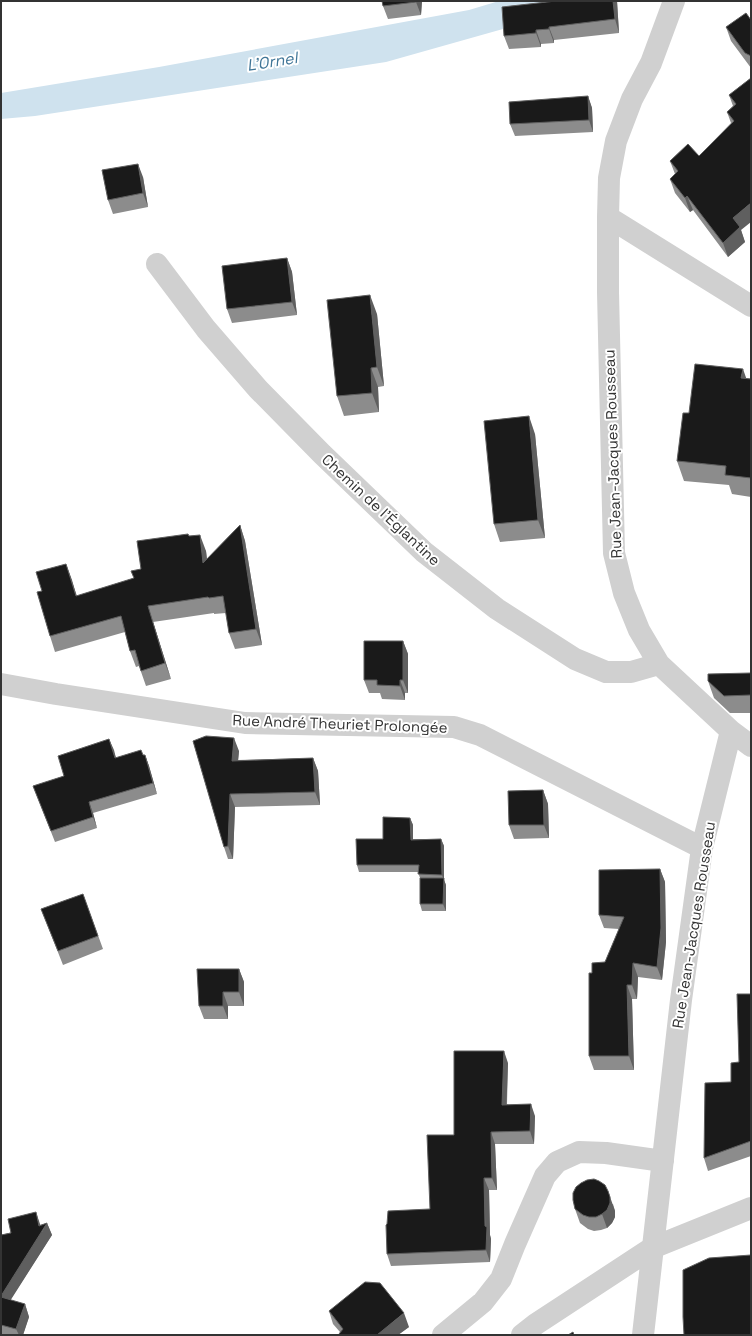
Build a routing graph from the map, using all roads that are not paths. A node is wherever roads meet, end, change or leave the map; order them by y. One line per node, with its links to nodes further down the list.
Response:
1 (674, 1): 2 (street, Rue Jean-Jacques Rousseau)
2 (608, 217): 4 (street); 5 (street, Rue Jean-Jacques Rousseau)
3 (157, 264): 5 (street, Chemin de l'Églantine)
4 (751, 306)
5 (659, 664): 7 (street, Rue Jean-Jacques Rousseau)
6 (1, 684): 9 (street, Rue André Theuriet Prolongée)
7 (731, 731): 8 (street); 9 (street, Rue Jean-Jacques Rousseau)
8 (751, 746)
9 (702, 848): 10 (street, Rue Jean-Jacques Rousseau)
10 (663, 1160): 12 (street, Rue Jean-Jacques Rousseau); 13 (street)
11 (751, 1208): 12 (street)
12 (652, 1248): 14 (street); 15 (street, Rue Jean-Jacques Rousseau)
13 (443, 1335)
14 (522, 1335)
15 (642, 1335)

